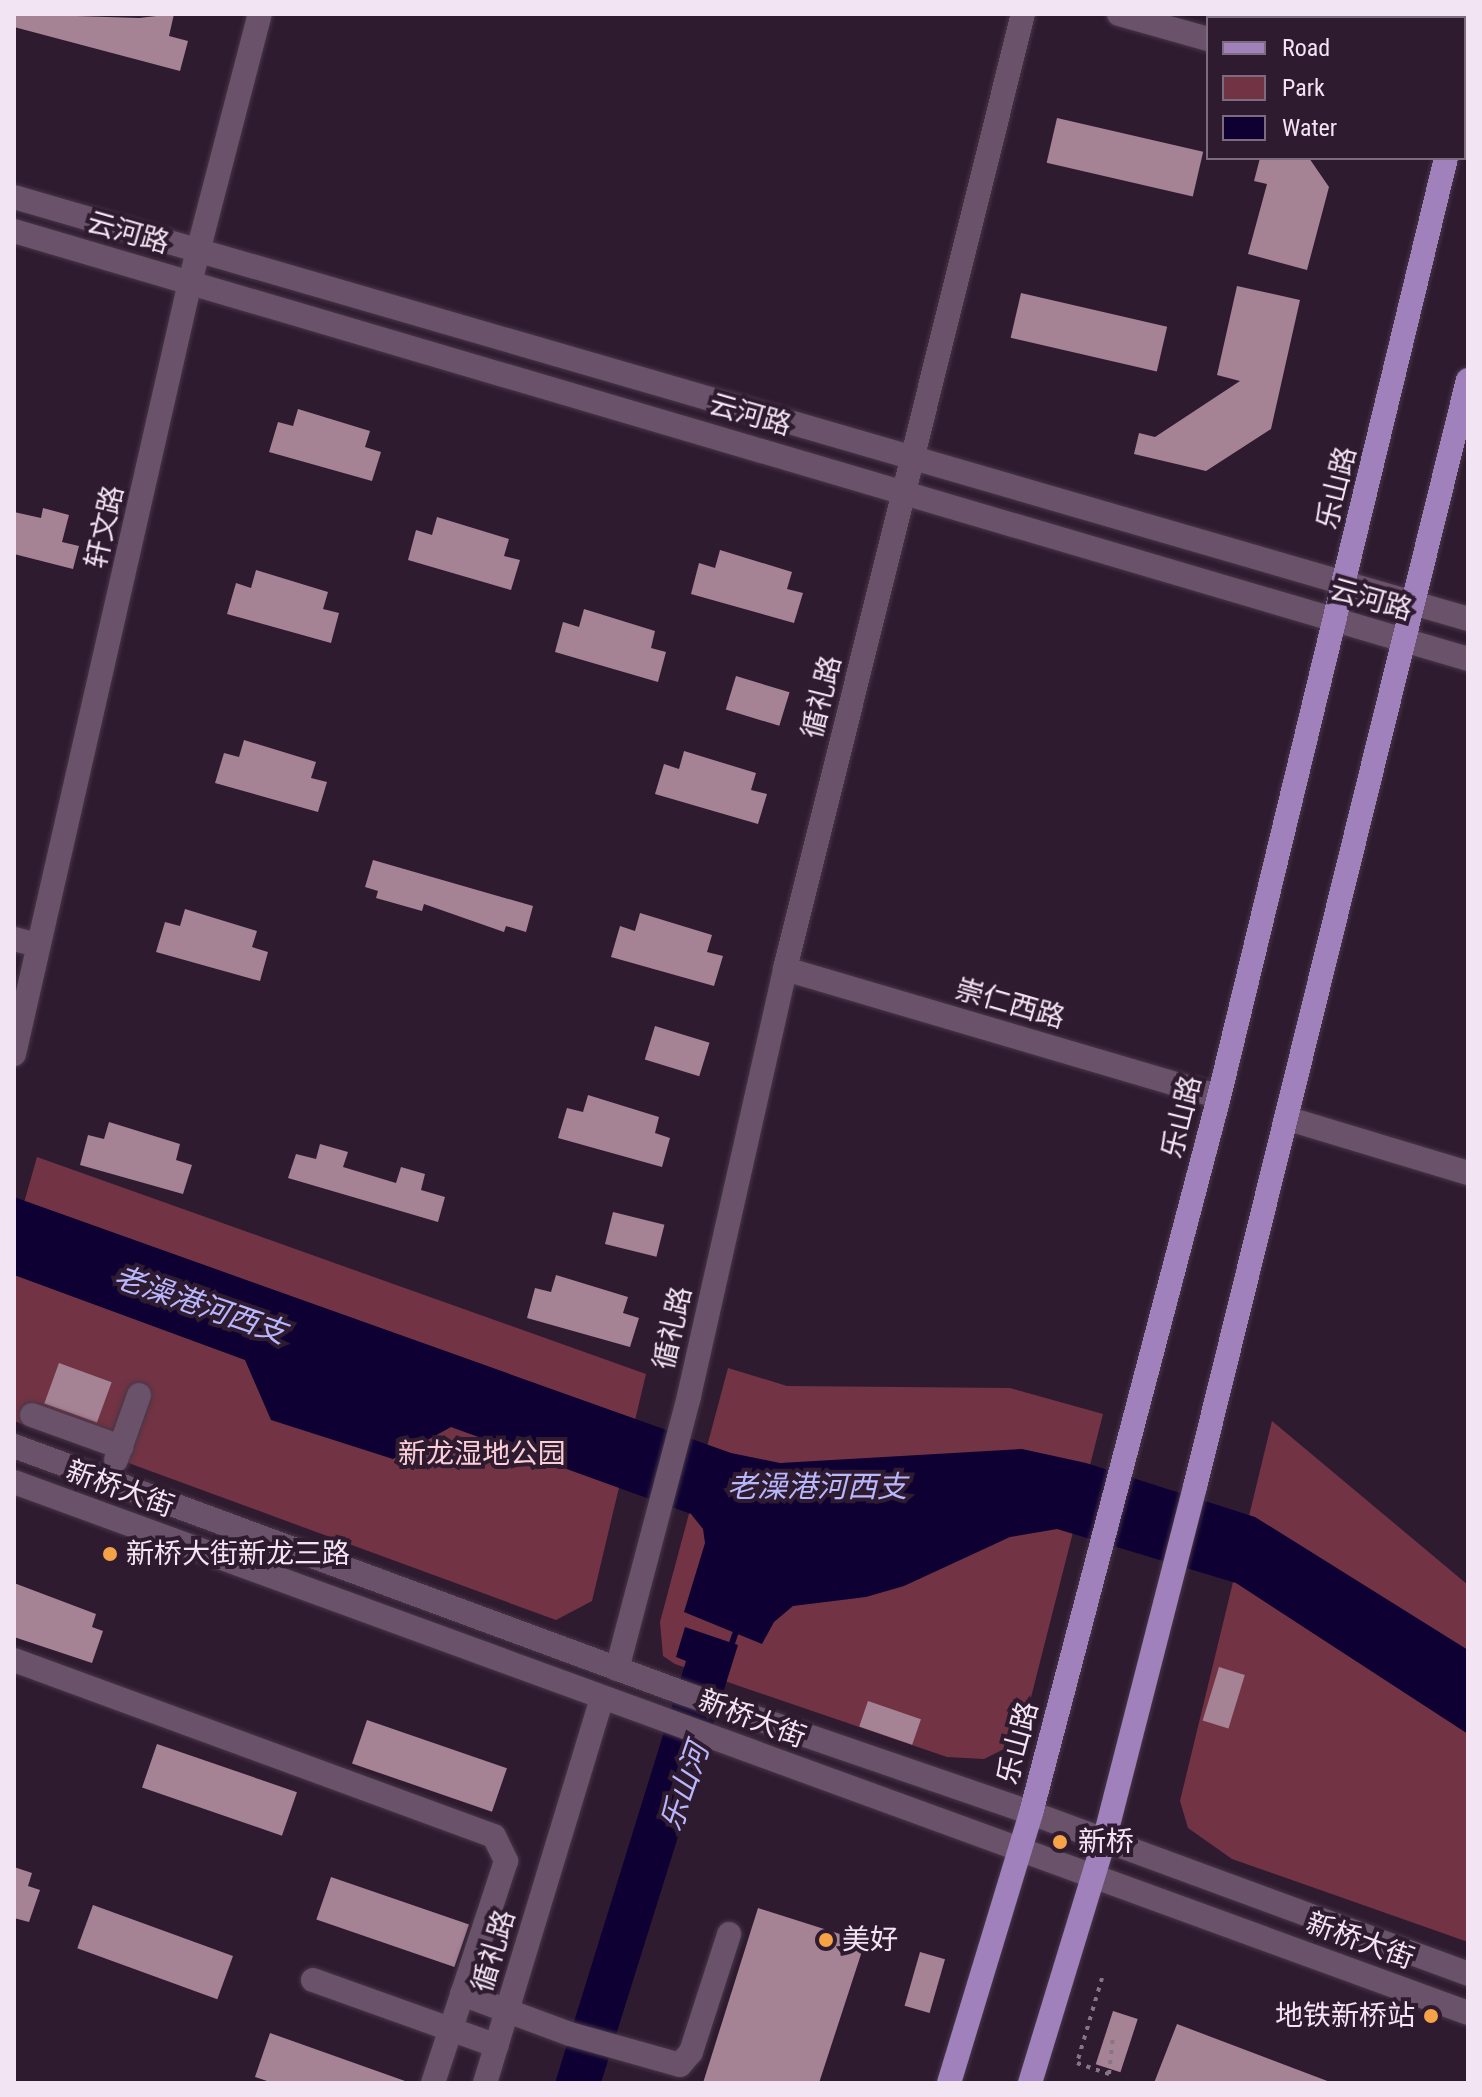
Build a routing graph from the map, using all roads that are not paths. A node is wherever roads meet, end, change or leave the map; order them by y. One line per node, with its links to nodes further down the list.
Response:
1 (260, 14): 8 (street, 轩文路)
2 (1023, 14): 11 (street, 循礼路)
3 (1119, 14): 4 (street)
4 (1206, 38)
5 (1446, 160): 13 (main road, 乐山路)
6 (14, 197): 8 (street, 云河路)
7 (14, 231): 9 (street, 云河路)
8 (199, 252): 9 (street, 轩文路); 11 (street, 云河路)
9 (190, 282): 12 (street, 云河路); 20 (street, 轩文路)
10 (1468, 380): 14 (main road)
11 (913, 458): 12 (street, 循礼路); 13 (street, 云河路)
12 (904, 491): 16 (street, 云河路); 21 (street, 循礼路)
13 (1345, 583): 14 (street, 云河路); 16 (main road, 乐山路)
14 (1413, 602): 15 (street, 云河路); 17 (main road)
15 (1468, 619)
16 (1334, 621): 17 (street, 云河路); 23 (main road, 乐山路)
17 (1403, 641): 18 (street, 云河路); 24 (main road)
18 (1468, 659)
19 (14, 939): 20 (street)
20 (38, 945): 22 (street, 轩文路)
21 (785, 969): 23 (street, 崇仁西路); 33 (street, 循礼路)
22 (14, 1054)
23 (1219, 1097): 35 (main road, 乐山路)
24 (1289, 1119): 25 (street); 36 (main road)
25 (1468, 1173)
26 (139, 1395): 29 (street)
27 (32, 1415): 29 (street)
28 (14, 1446): 30 (street, 新桥大街)
29 (121, 1447): 30 (street)
30 (109, 1480): 33 (street, 新桥大街)
31 (14, 1482): 34 (street, 新桥大街)
32 (14, 1660): 42 (street)
33 (617, 1669): 35 (street, 新桥大街)
34 (602, 1698): 37 (street, 新桥大街); 43 (street, 循礼路)
35 (1031, 1813): 36 (street, 新桥大街); 37 (main road, 乐山路)
36 (1104, 1841): 38 (main road); 40 (street, 新桥大街)
37 (1019, 1848): 38 (street, 新桥大街); 49 (main road, 乐山路)
38 (1094, 1874): 44 (street, 新桥大街); 50 (main road)
39 (729, 1934): 43 (street)
40 (1468, 1974)
41 (313, 1980): 45 (street)
42 (462, 1994): 43 (street); 45 (street)
43 (507, 2011): 46 (street, 循礼路)
44 (1468, 2013)
45 (452, 2027): 46 (street); 47 (street)
46 (497, 2046): 48 (street, 循礼路)
47 (433, 2083)
48 (485, 2083)
49 (949, 2083)
50 (1030, 2083)

